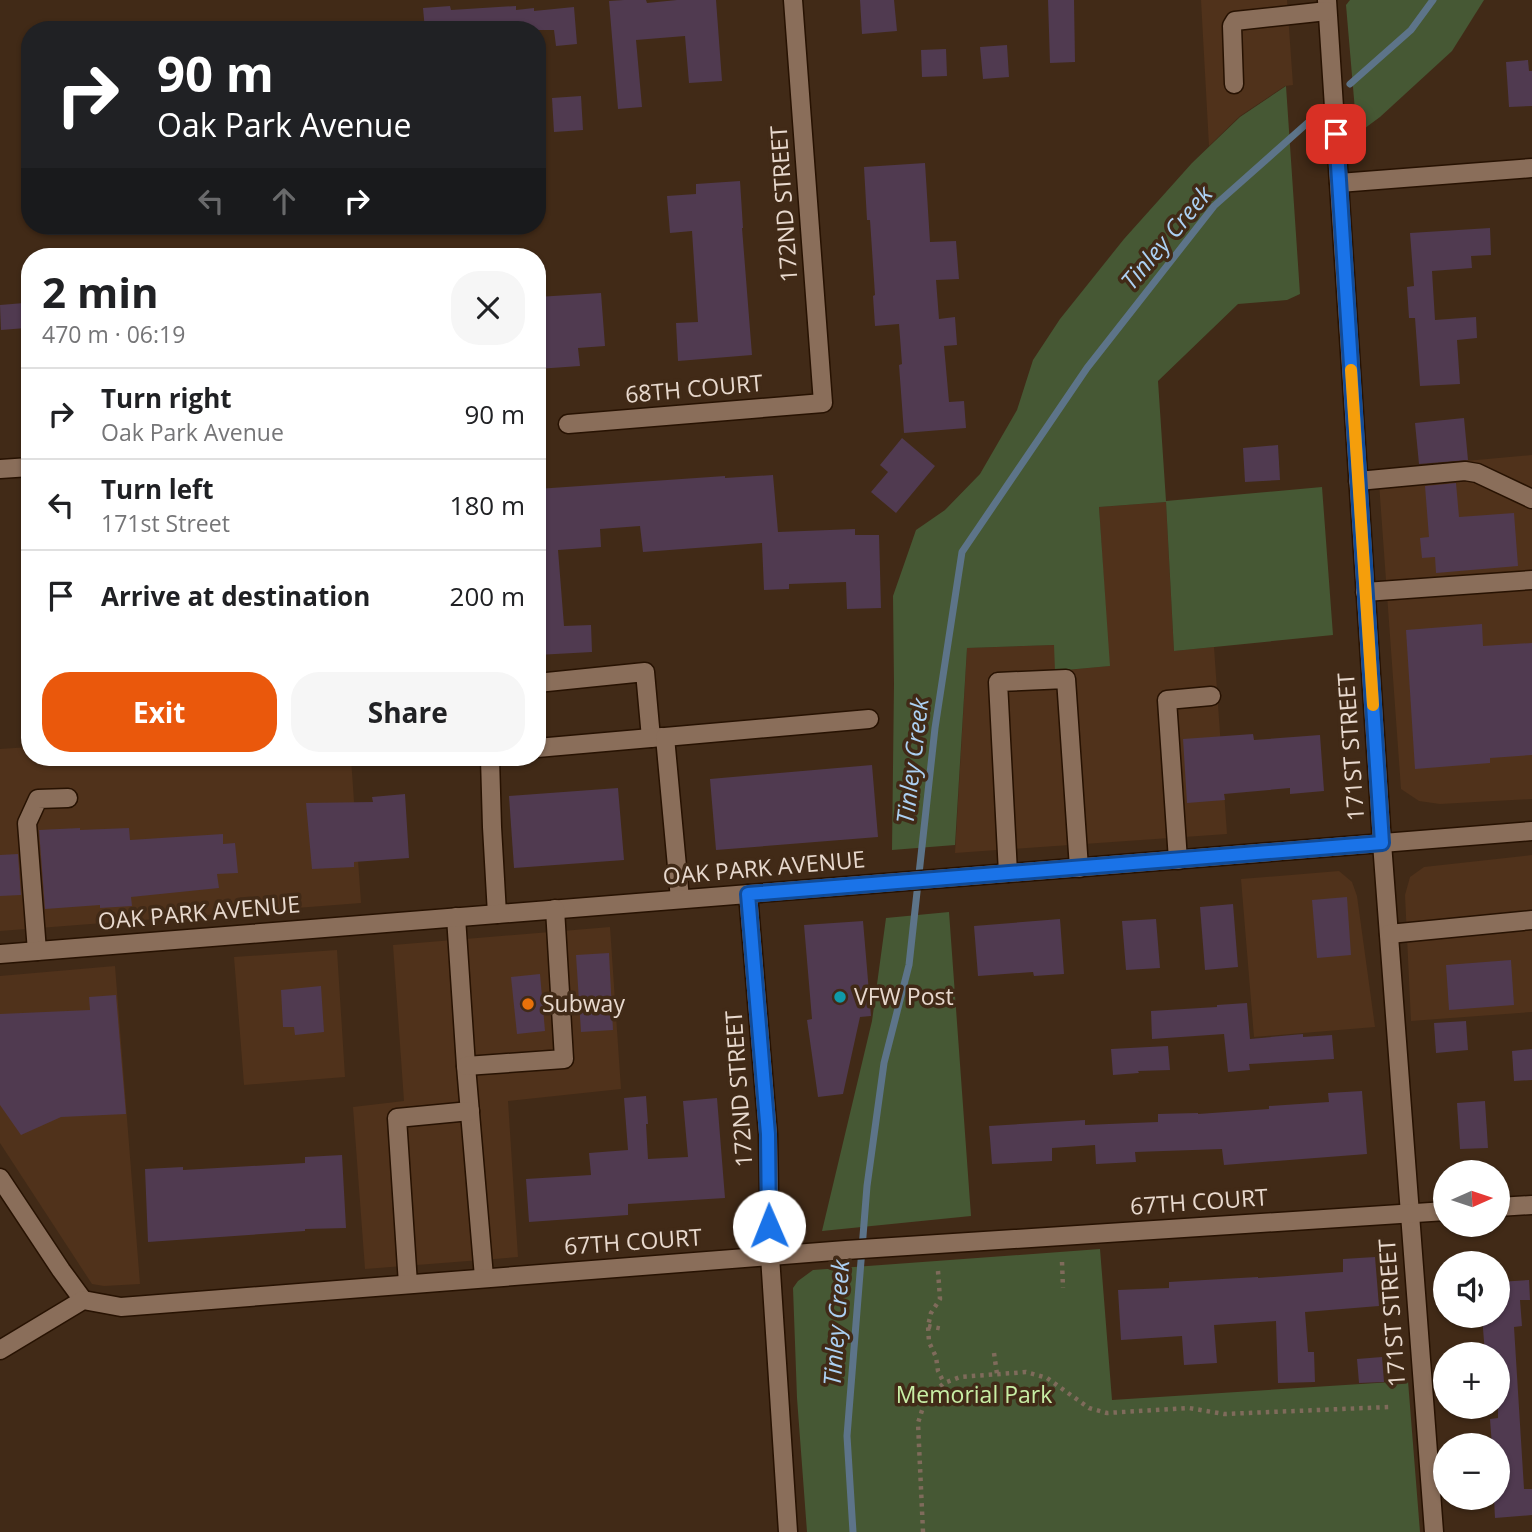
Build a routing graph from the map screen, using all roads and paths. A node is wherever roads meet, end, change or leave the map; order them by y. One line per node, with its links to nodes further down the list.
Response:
1 (793, 0): 6 (street, 172ND STREET)
2 (1327, 6): 3 (street); 5 (street, 171ST STREET)
3 (1234, 85)
4 (1532, 168): 5 (street)
5 (1339, 183): 10 (street, 171ST STREET)
6 (824, 403): 7 (street, 68TH COURT)
7 (568, 424)
8 (21, 468): 9 (street)
9 (0, 469)
10 (1358, 481): 11 (street); 13 (street, 171ST STREET)
11 (1531, 499)
12 (1532, 580): 13 (street)
13 (1366, 592): 22 (street, 171ST STREET)
14 (546, 682): 17 (street)
15 (1211, 696): 23 (street)
16 (869, 719): 17 (street)
17 (658, 737): 18 (street); 27 (street)
18 (546, 747)
19 (490, 766): 29 (street)
20 (68, 798): 33 (street)
21 (1532, 831): 22 (street, OAK PARK AVENUE)
22 (1382, 843): 23 (street, OAK PARK AVENUE); 32 (street, 171ST STREET)
23 (1178, 860): 24 (street, OAK PARK AVENUE)
24 (1079, 868): 25 (street, OAK PARK AVENUE); 25 (street)
25 (1009, 873): 26 (street, OAK PARK AVENUE)
26 (748, 894): 27 (street, OAK PARK AVENUE); 42 (street, 172ND STREET)
27 (680, 899): 28 (street, OAK PARK AVENUE)
28 (555, 909): 29 (street, OAK PARK AVENUE); 35 (street)
29 (497, 914): 30 (street, OAK PARK AVENUE)
30 (456, 917): 33 (street, OAK PARK AVENUE); 35 (street)
31 (1532, 920): 32 (street)
32 (1389, 934): 41 (street, 171ST STREET)
33 (37, 951): 34 (street, OAK PARK AVENUE)
34 (0, 954)
35 (467, 1066): 36 (street)
36 (470, 1111): 45 (street); 46 (street)
37 (0, 1178): 48 (street)
38 (1532, 1205): 39 (street)
39 (1510, 1206)
40 (1433, 1212): 41 (street, 67TH COURT)
41 (1409, 1214): 42 (street, 67TH COURT); 58 (street, 171ST STREET)
42 (770, 1256): 45 (street, 67TH COURT); 56 (street, 172ND STREET)
43 (1062, 1262): 47 (path)
44 (938, 1271): 49 (path)
45 (484, 1278): 46 (street, 67TH COURT)
46 (408, 1283): 48 (street, 67TH COURT)
47 (1063, 1287)
48 (83, 1300): 51 (street)
49 (928, 1326): 50 (path); 54 (path)
50 (943, 1329)
51 (0, 1350)
52 (994, 1353): 53 (path)
53 (997, 1374): 54 (path); 55 (path)
54 (944, 1383): 57 (path)
55 (1390, 1407)
56 (789, 1532)
57 (923, 1532)
58 (1434, 1532)

